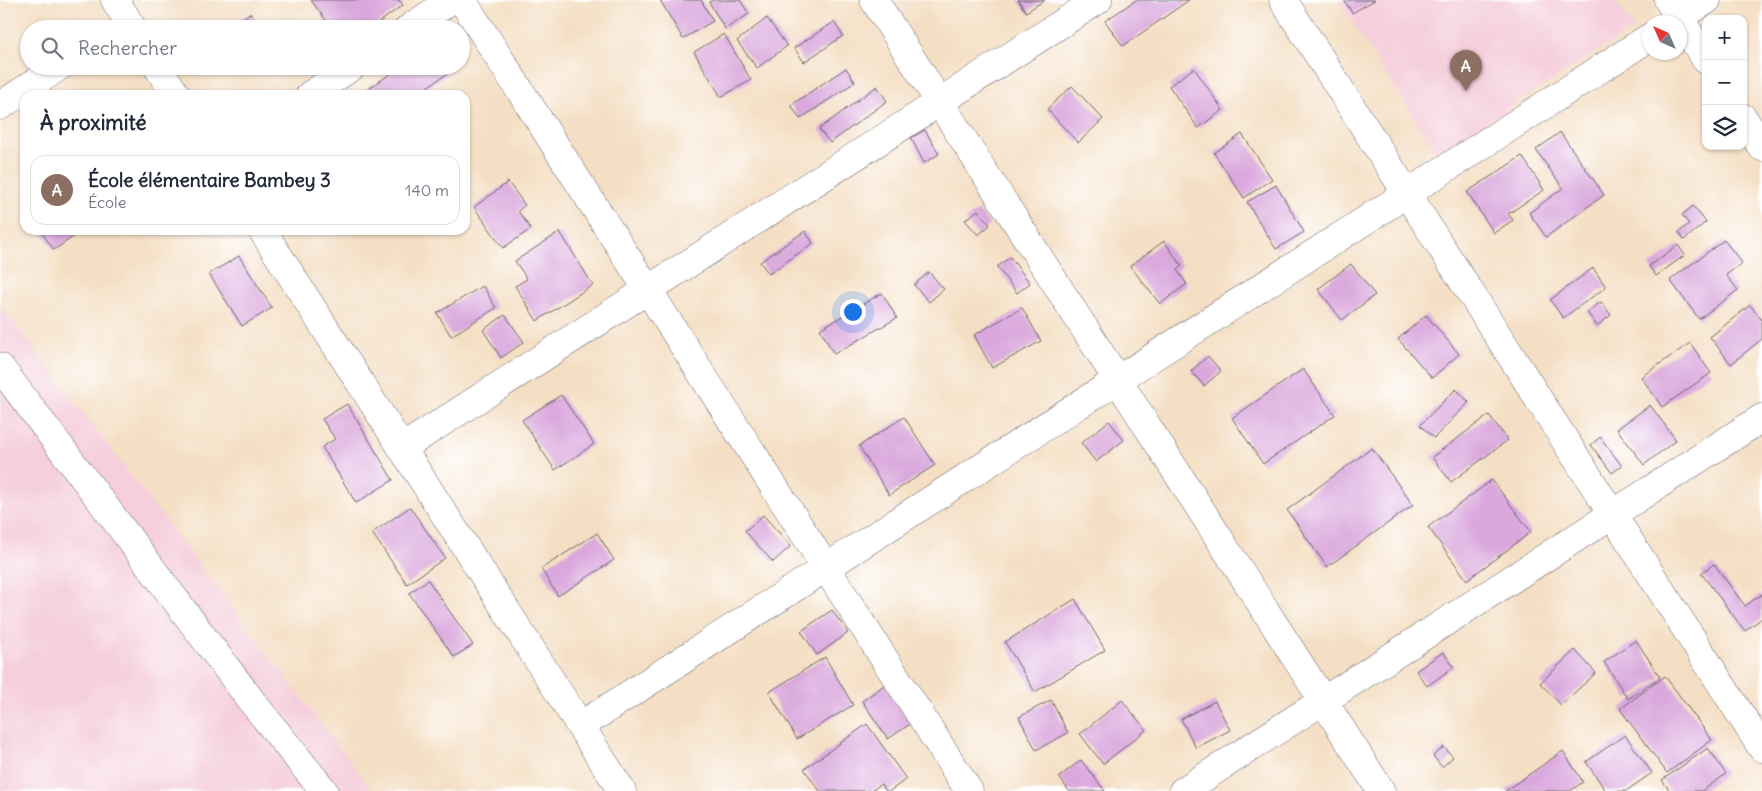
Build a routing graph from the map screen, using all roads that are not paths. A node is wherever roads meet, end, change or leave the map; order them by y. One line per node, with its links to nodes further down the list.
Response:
1 (451, 0): 8 (street)
2 (462, 0): 24 (street)
3 (874, 0): 18 (street)
4 (1098, 0): 18 (street)
5 (1283, 0): 22 (street)
6 (1707, 0): 7 (street)
7 (1673, 13): 10 (street)
8 (421, 20)
9 (1642, 42): 22 (street)
10 (1702, 54)
11 (46, 75): 14 (street)
12 (163, 75): 15 (street)
13 (340, 75): 16 (street)
14 (24, 90)
15 (173, 90)
16 (317, 90)
17 (20, 93): 19 (street)
18 (939, 102): 24 (street); 26 (street)
19 (0, 106)
20 (1747, 124): 21 (street)
21 (1762, 147)
22 (1407, 194): 26 (street); 29 (street)
23 (265, 235): 28 (street)
24 (648, 290): 28 (street); 30 (street)
25 (0, 367): 34 (street)
26 (1118, 380): 30 (street); 31 (street)
27 (1762, 418): 29 (street)
28 (402, 448): 32 (street)
29 (1612, 514): 31 (street); 33 (street)
30 (826, 568): 32 (street); 36 (street)
31 (1323, 701): 37 (street); 38 (street)
32 (580, 726): 35 (street)
33 (1762, 748)
34 (324, 791)
35 (622, 791)
36 (969, 791)
37 (1183, 791)
38 (1381, 791)

